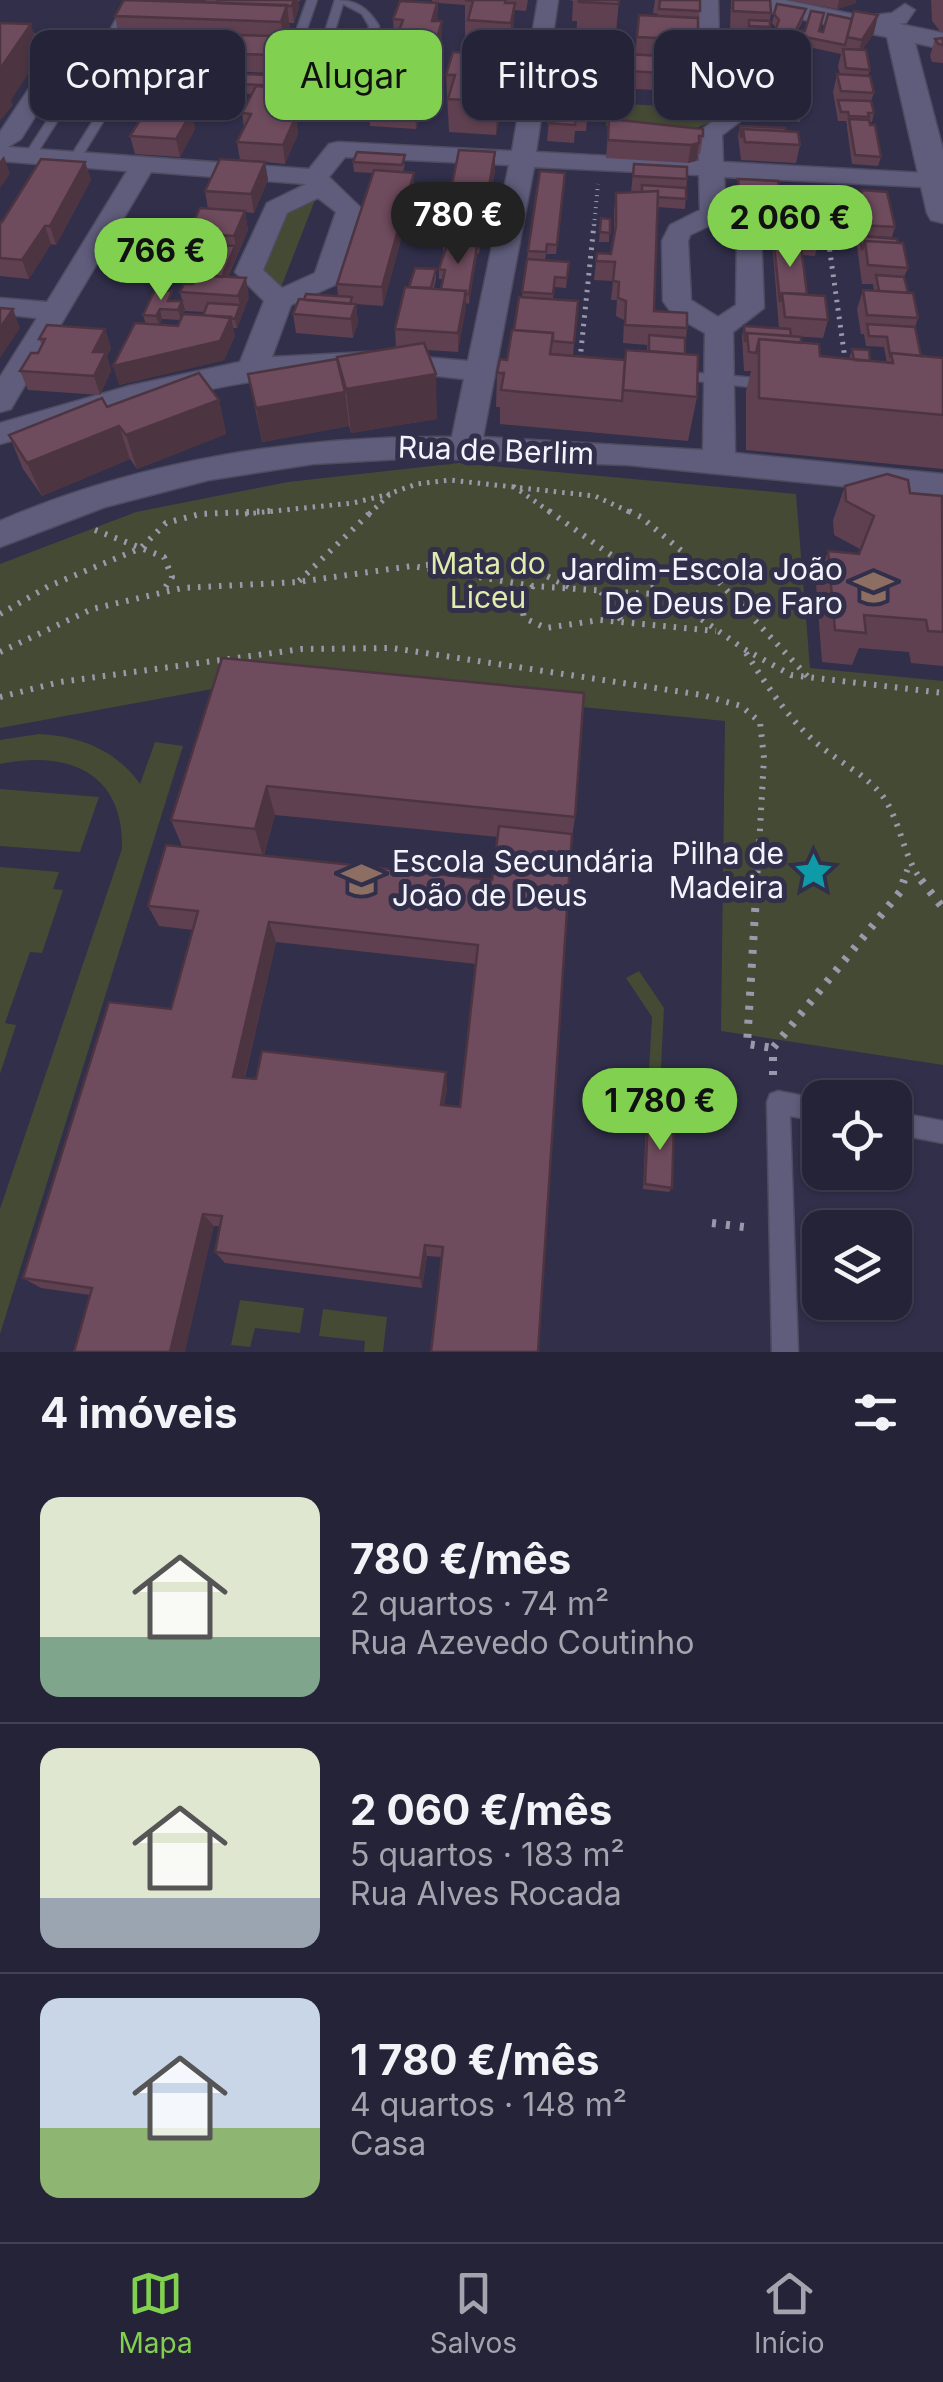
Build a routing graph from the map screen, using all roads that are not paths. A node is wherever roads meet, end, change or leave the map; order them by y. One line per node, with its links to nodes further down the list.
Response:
1 (132, 0): 9 (lane)
2 (341, 0): 2 (lane)
3 (548, 0): 23 (street)
4 (708, 0): 26 (street)
5 (748, 0): 11 (street)
6 (311, 2): 7 (lane); 13 (lane)
7 (292, 4)
8 (903, 14): 11 (street); 17 (street); 18 (street)
9 (120, 22): 10 (lane); 14 (lane)
10 (138, 22)
11 (858, 24): 18 (street)
12 (284, 26): 13 (lane)
13 (302, 26): 15 (lane)
14 (115, 30)
15 (301, 30)
16 (0, 37): 21 (street)
17 (939, 40): 18 (street)
18 (907, 65): 27 (street)
19 (265, 78): 20 (lane)
20 (251, 79)
21 (4, 143): 22 (street)
22 (30, 156): 24 (street); 24 (lane)
23 (523, 158): 26 (street); 28 (street); 36 (street)
24 (75, 160): 25 (street)
25 (143, 165): 28 (street); 33 (street)
26 (712, 169): 27 (street); 29 (street)
27 (939, 181): 30 (street)
28 (318, 182): 31 (street); 31 (street)
29 (713, 213): 34 (street); 34 (street)
30 (943, 213)
31 (279, 300): 35 (street)
32 (0, 306): 33 (street)
33 (57, 312): 40 (street)
34 (718, 328): 38 (street)
35 (252, 370): 36 (street); 41 (street)
36 (480, 372): 42 (street)
37 (659, 374): 38 (lane)
38 (719, 379): 39 (lane); 43 (street)
39 (793, 386)
40 (1, 401): 41 (street)
41 (15, 429)
42 (466, 444): 43 (street, Rua de Berlim); 45 (street, Rua de Berlim)
43 (720, 465): 44 (street, Rua de Berlim)
44 (943, 485)
45 (0, 535)
46 (802, 1107): 49 (lane)
47 (912, 1126): 48 (lane)
48 (943, 1132)
49 (784, 1352)

